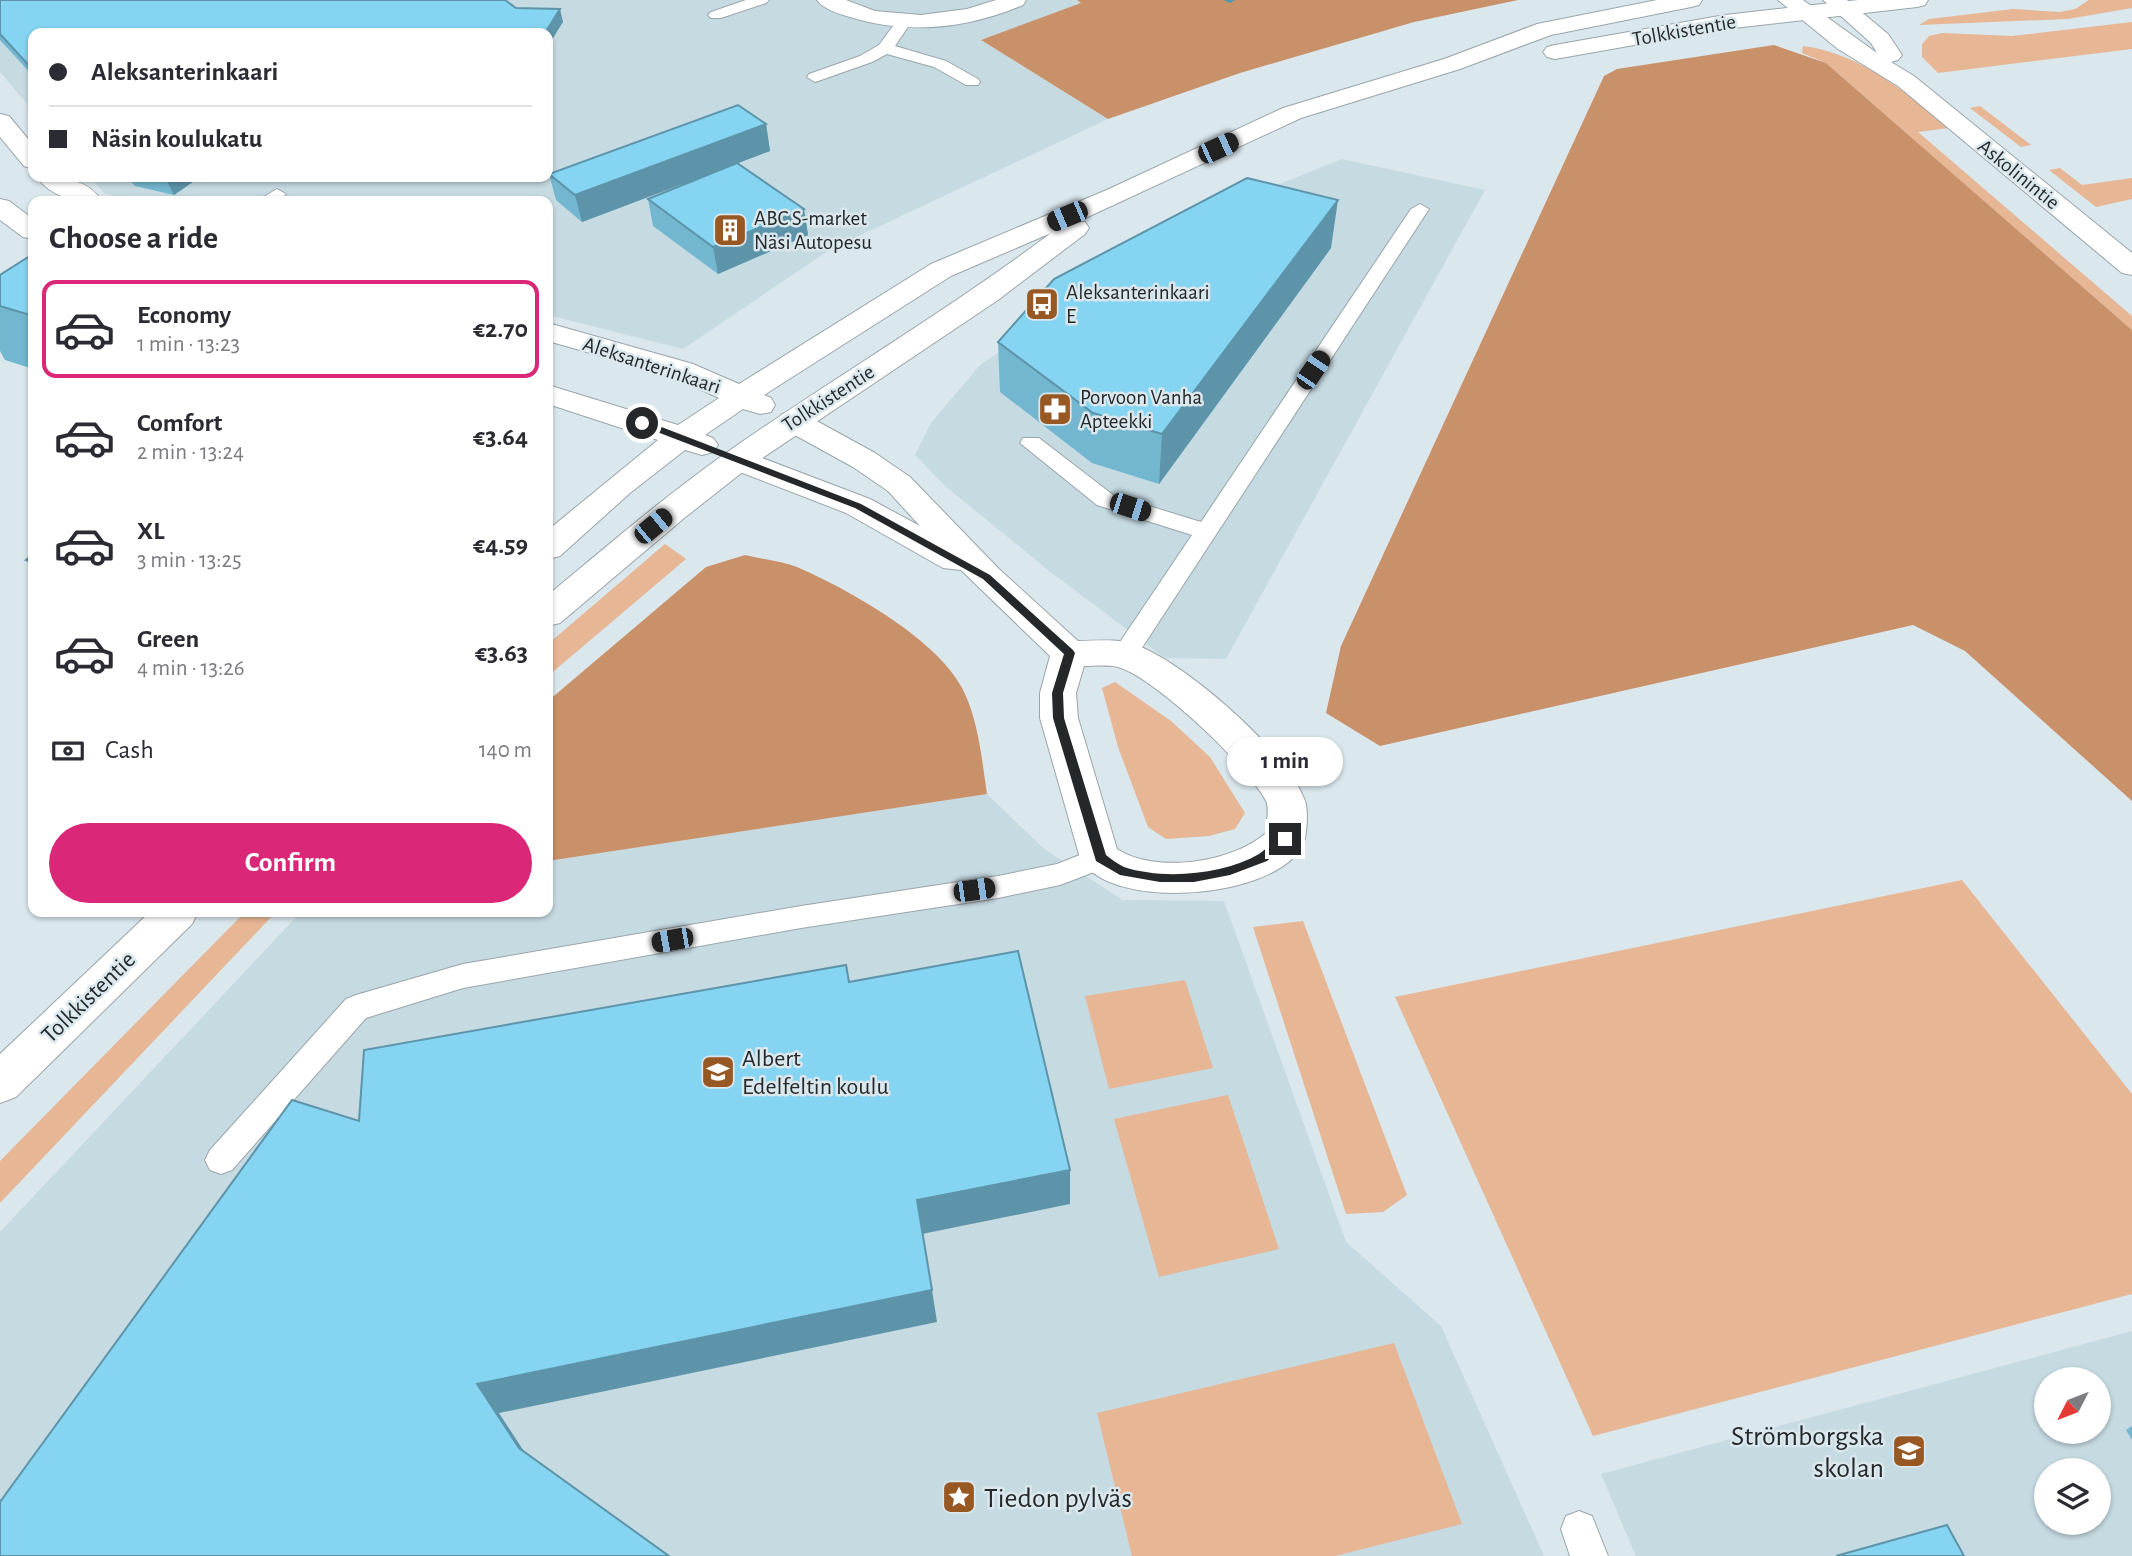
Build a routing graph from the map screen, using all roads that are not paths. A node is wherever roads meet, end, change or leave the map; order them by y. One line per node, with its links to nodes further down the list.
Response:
1 (761, 0): 8 (lane)
2 (828, 0): 9 (street)
3 (1014, 0): 9 (street)
4 (1691, 0): 11 (street, Tolkkistentie)
5 (1917, 0): 6 (street, Tolkkistentie)
6 (1839, 4): 7 (street, Tolkkistentie); 13 (street, Askolinintie)
7 (1796, 6): 11 (street, Tolkkistentie); 13 (street, Askolinintie)
8 (716, 15)
9 (904, 21): 10 (lane)
10 (885, 48): 12 (lane); 14 (lane)
11 (1452, 64): 18 (street, Tolkkistentie)
12 (816, 78)
13 (1906, 81): 23 (street, Askolinintie)
14 (972, 82)
15 (0, 121): 16 (street)
16 (28, 155)
17 (58, 182): 19 (street)
18 (1118, 195): 26 (street, Tolkkistentie); 27 (street, Tolkkistentie)
19 (81, 196)
20 (0, 207): 22 (street)
21 (1420, 209): 31 (lane)
22 (28, 227)
23 (2129, 262)
24 (553, 333): 26 (street, Aleksanterinkaari)
25 (553, 396): 28 (street)
26 (742, 396): 27 (street, Aleksanterinkaari); 28 (street, Tolkkistentie)
27 (793, 421): 30 (street, Tolkkistentie); 33 (street, Aleksanterinkaari)
28 (682, 437): 30 (street); 32 (street, Tolkkistentie)
29 (1031, 443): 31 (lane)
30 (738, 460): 33 (street); 34 (street, Tolkkistentie)
31 (1206, 531): 36 (lane)
32 (553, 544)
33 (987, 577): 35 (street)
34 (553, 610)
35 (1069, 653): 36 (street); 37 (street)
36 (1125, 654): 37 (street)
37 (1100, 858): 40 (lane)
38 (172, 917): 39 (street, Tolkkistentie)
39 (0, 1083)
40 (221, 1160)

